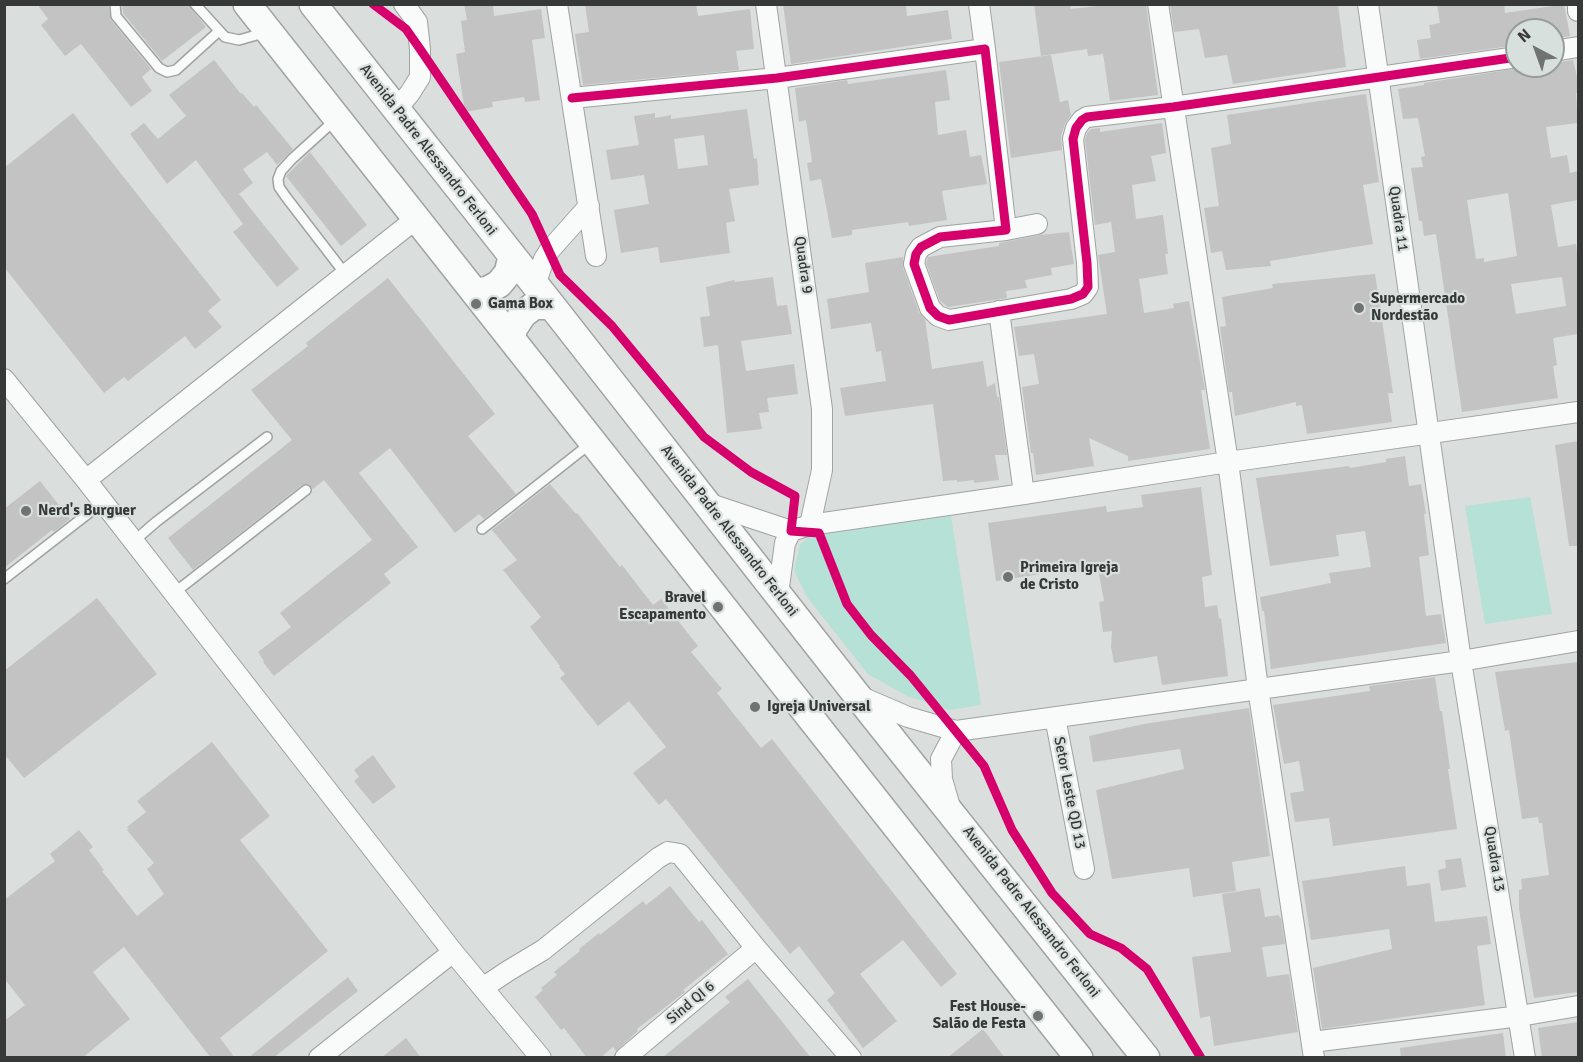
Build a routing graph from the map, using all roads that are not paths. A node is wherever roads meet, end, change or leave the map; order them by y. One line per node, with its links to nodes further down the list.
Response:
1 (115, 4): 13 (lane)
2 (195, 4): 13 (lane)
3 (247, 4): 14 (main road)
4 (313, 4): 21 (main road, Avenida Padre Alessandro Ferloni)
5 (404, 4): 21 (street)
6 (557, 4): 19 (street)
7 (766, 4): 17 (street, Quadra 9)
8 (979, 4): 15 (street)
9 (1158, 4): 20 (street)
10 (1368, 4): 18 (street, Quadra 11)
11 (1578, 4): 12 (street)
12 (1578, 11)
13 (219, 31): 14 (lane)
14 (269, 32): 22 (main road)
15 (985, 49): 17 (street); 26 (street)
16 (1505, 59): 18 (street)
17 (777, 78): 19 (street); 46 (street, Quadra 9)
18 (1378, 78): 20 (street); 37 (street, Quadra 11)
19 (572, 98): 23 (street)
20 (1173, 107): 33 (street); 40 (street)
21 (396, 110): 28 (main road, Avenida Padre Alessandro Ferloni)
22 (337, 118): 24 (main road); 29 (lane)
23 (589, 206): 27 (street); 30 (street)
24 (417, 218): 29 (street); 31 (main road)
25 (1037, 224): 26 (street)
26 (1006, 230): 33 (street)
27 (596, 256)
28 (512, 257): 30 (main road, Avenida Padre Alessandro Ferloni); 31 (main road)
29 (346, 275): 41 (street)
30 (535, 285): 32 (main road, Avenida Padre Alessandro Ferloni)
31 (475, 293): 34 (main road)
32 (552, 306): 34 (main road); 45 (main road, Avenida Padre Alessandro Ferloni)
33 (999, 311): 43 (street)
34 (512, 338): 39 (main road)
35 (4, 379): 41 (street)
36 (1578, 412): 37 (street)
37 (1427, 434): 40 (street); 53 (street, Quadra 11)
38 (267, 437): 48 (lane)
39 (593, 441): 47 (lane); 70 (main road)
40 (1228, 462): 43 (street); 54 (street)
41 (86, 480): 44 (street)
42 (306, 490): 50 (lane)
43 (1024, 494): 46 (street)
44 (103, 502): 48 (street); 49 (lane)
45 (707, 503): 46 (street); 51 (main road, Avenida Padre Alessandro Ferloni)
46 (801, 528): 51 (street, Quadra 9)
47 (482, 529)
48 (134, 542): 50 (street)
49 (4, 579)
50 (174, 593): 61 (street)
51 (778, 594): 55 (main road, Avenida Padre Alessandro Ferloni)
52 (1578, 641): 53 (street)
53 (1461, 661): 54 (street); 64 (street, Quadra 13)
54 (1258, 688): 56 (street); 65 (street)
55 (856, 694): 57 (street); 58 (main road, Avenida Padre Alessandro Ferloni)
56 (1055, 717): 57 (street); 59 (street, Setor Leste QD 13)
57 (956, 731): 58 (street)
58 (951, 812): 71 (main road, Avenida Padre Alessandro Ferloni)
59 (1084, 868)
60 (756, 948): 62 (street); 66 (street); 69 (street, Sind QI 6)
61 (453, 952): 62 (street); 67 (street)
62 (484, 987): 68 (street)
63 (1578, 1006): 64 (street)
64 (1520, 1016): 65 (street); 72 (street, Quadra 13)
65 (1313, 1050)
66 (842, 1055)
67 (319, 1058)
68 (541, 1058)
69 (625, 1058)
70 (1079, 1058)
71 (1146, 1058)
72 (1525, 1058)

